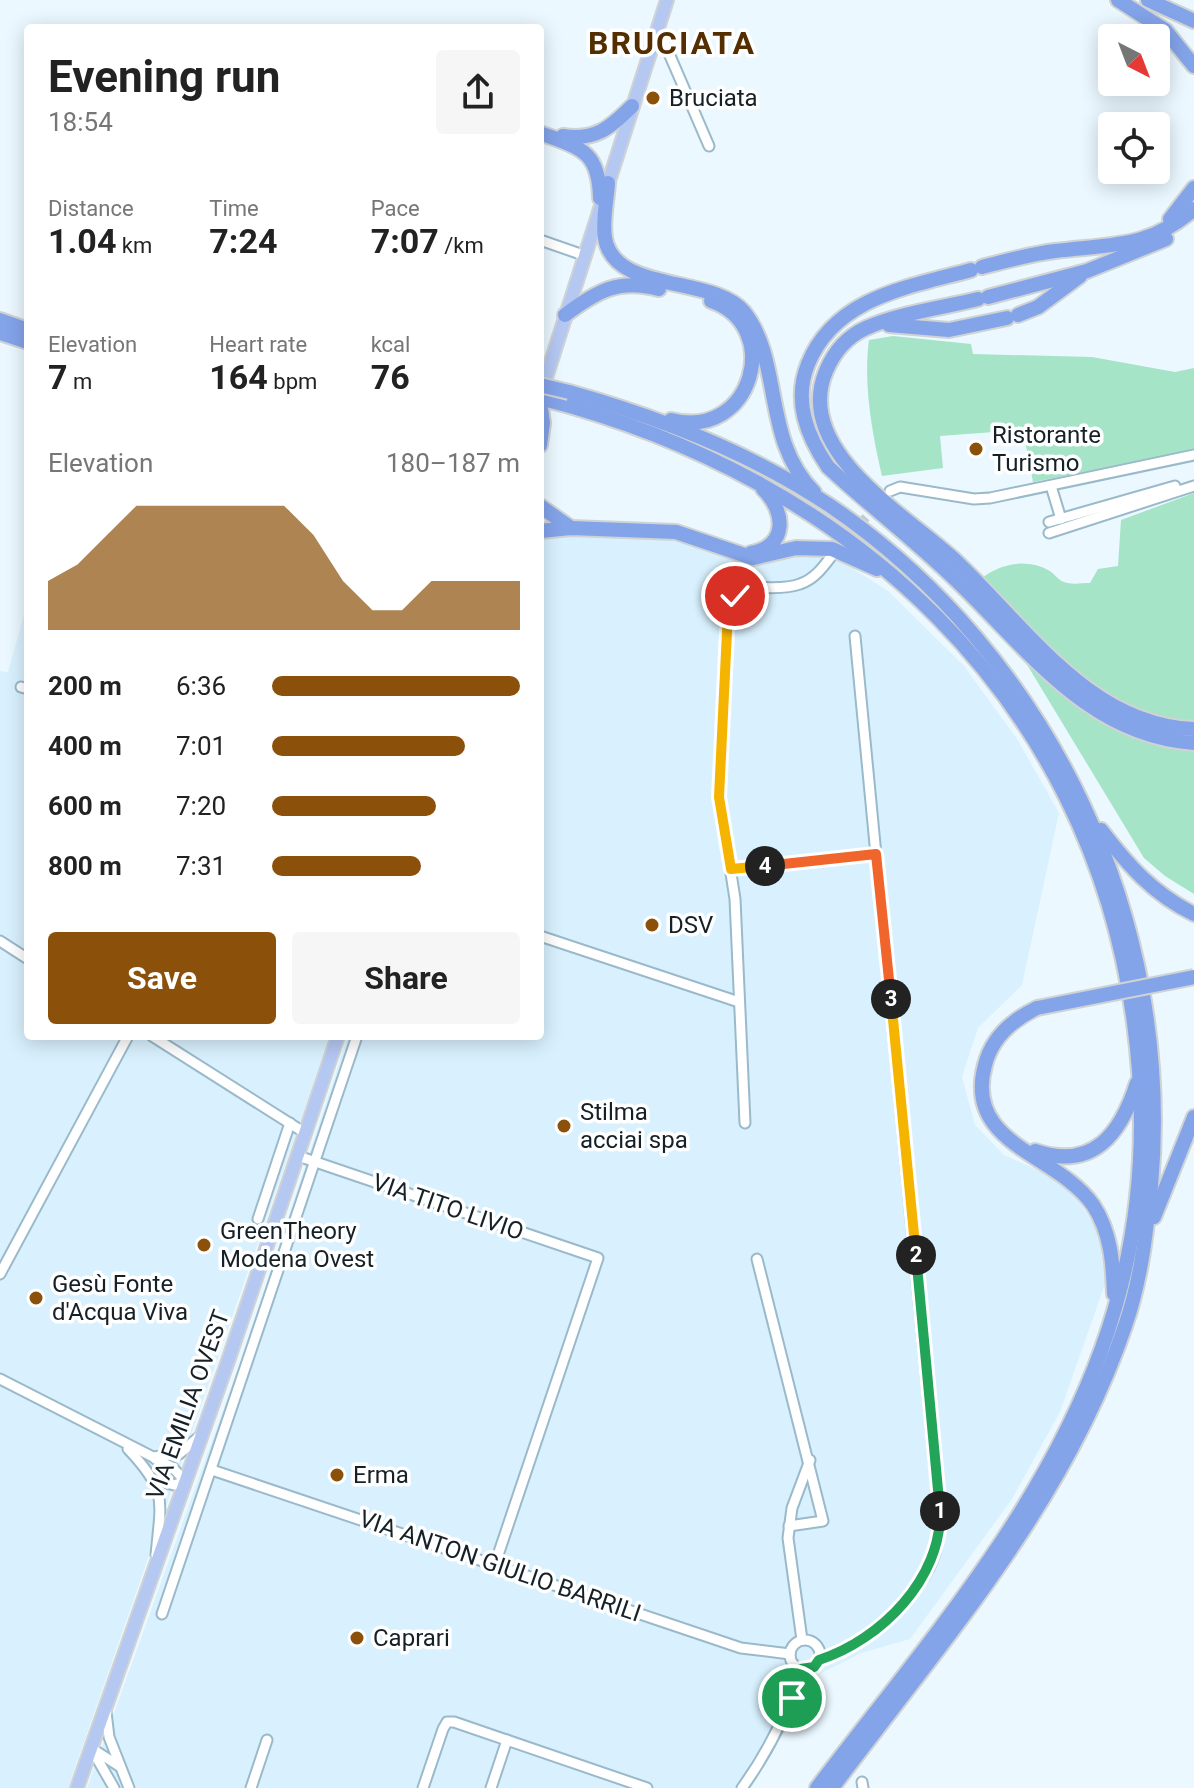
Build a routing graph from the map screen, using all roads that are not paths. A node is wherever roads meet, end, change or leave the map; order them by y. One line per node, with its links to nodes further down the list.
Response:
1 (1118, 0): 6 (highway)
2 (1148, 0): 4 (highway)
3 (665, 3): 5 (main road)
4 (1194, 21)
5 (658, 28): 7 (main road); 10 (street)
6 (1194, 66)
7 (632, 106): 8 (highway); 11 (main road)
8 (544, 134)
9 (544, 135): 14 (highway)
10 (709, 146)
11 (608, 183): 14 (main road); 35 (highway)
12 (1194, 188): 17 (highway)
13 (1194, 209): 17 (highway)
14 (601, 210): 18 (main road)
15 (1194, 219): 19 (highway)
16 (544, 241): 18 (street)
17 (1138, 241): 45 (highway)
18 (586, 256): 20 (main road)
19 (1087, 271): 22 (highway); 22 (highway)
20 (565, 315): 26 (main road); 29 (highway)
21 (0, 320): 23 (highway)
22 (879, 324): 44 (highway)
23 (24, 329)
24 (0, 333): 25 (highway)
25 (24, 341)
26 (544, 386)
27 (544, 386): 29 (highway, bridge)
28 (544, 400): 29 (highway)
29 (623, 413): 31 (highway); 35 (highway)
30 (1194, 455): 33 (street)
31 (754, 480): 40 (highway); 42 (highway)
32 (1194, 484): 37 (street); 37 (street)
33 (1051, 486): 34 (street); 37 (street)
34 (890, 491)
35 (826, 503): 46 (highway)
36 (544, 512): 38 (highway)
37 (1061, 519)
38 (571, 528): 39 (highway); 40 (highway)
39 (544, 531)
40 (734, 553): 42 (highway)
41 (833, 554): 48 (street)
42 (894, 578): 59 (highway)
43 (855, 636): 47 (street)
44 (1194, 729)
45 (1194, 743)
46 (1088, 813): 49 (highway); 68 (highway)
47 (876, 854): 48 (street); 88 (street)
48 (731, 869): 54 (street)
49 (1194, 914)
50 (544, 937): 54 (street)
51 (0, 941): 52 (street)
52 (24, 956)
53 (1194, 977): 64 (highway, bridge)
54 (739, 1002): 62 (street)
55 (126, 1040): 70 (street)
56 (158, 1040): 61 (street)
57 (337, 1040): 63 (main road, VIA EMILIA OVEST)
58 (356, 1040): 66 (street, VIA EMILIA OVEST)
59 (1141, 1071): 64 (highway); 71 (highway)
60 (1194, 1117): 68 (highway)
61 (290, 1123): 63 (street); 67 (street)
62 (745, 1123)
63 (305, 1133): 65 (main road, VIA EMILIA OVEST)
64 (1013, 1144): 71 (highway)
65 (298, 1156): 66 (street, VIA TITO LIVIO); 72 (main road, VIA EMILIA OVEST)
66 (314, 1162): 73 (street, VIA EMILIA OVEST); 84 (street, VIA TITO LIVIO)
67 (258, 1219)
68 (1146, 1240): 104 (highway)
69 (757, 1259): 78 (street)
70 (0, 1274)
71 (1115, 1307): 103 (highway)
72 (228, 1361): 73 (street); 75 (main road, VIA EMILIA OVEST)
73 (248, 1366): 79 (street, VIA EMILIA OVEST)
74 (0, 1379): 76 (street)
75 (203, 1434): 77 (street); 81 (main road, VIA EMILIA OVEST)
76 (123, 1443): 77 (street); 80 (street)
77 (153, 1457): 81 (street)
78 (810, 1460): 82 (street); 82 (street)
79 (212, 1470): 84 (street, VIA ANTON GIULIO BARRILI); 85 (street, VIA EMILIA OVEST)
80 (155, 1480): 81 (street); 83 (street)
81 (185, 1481): 83 (main road, VIA EMILIA OVEST)
82 (789, 1526): 86 (street)
83 (155, 1564): 90 (main road, VIA EMILIA OVEST)
84 (495, 1564): 87 (street, VIA ANTON GIULIO BARRILI)
85 (162, 1614)
86 (802, 1640): 87 (street); 88 (street)
87 (790, 1654): 89 (street)
88 (819, 1660): 89 (street)
89 (801, 1669): 102 (street)
90 (105, 1709): 93 (main road, VIA EMILIA OVEST); 94 (street)
91 (267, 1740): 98 (street)
92 (507, 1740): 99 (street); 100 (street); 101 (street)
93 (91, 1748): 94 (street); 95 (main road, VIA EMILIA OVEST); 96 (street)
94 (119, 1766): 97 (street)
95 (77, 1788)
96 (114, 1788)
97 (129, 1788)
98 (251, 1788)
99 (423, 1788)
100 (491, 1788)
101 (647, 1788)
102 (742, 1788)
103 (817, 1788)
104 (832, 1788)

